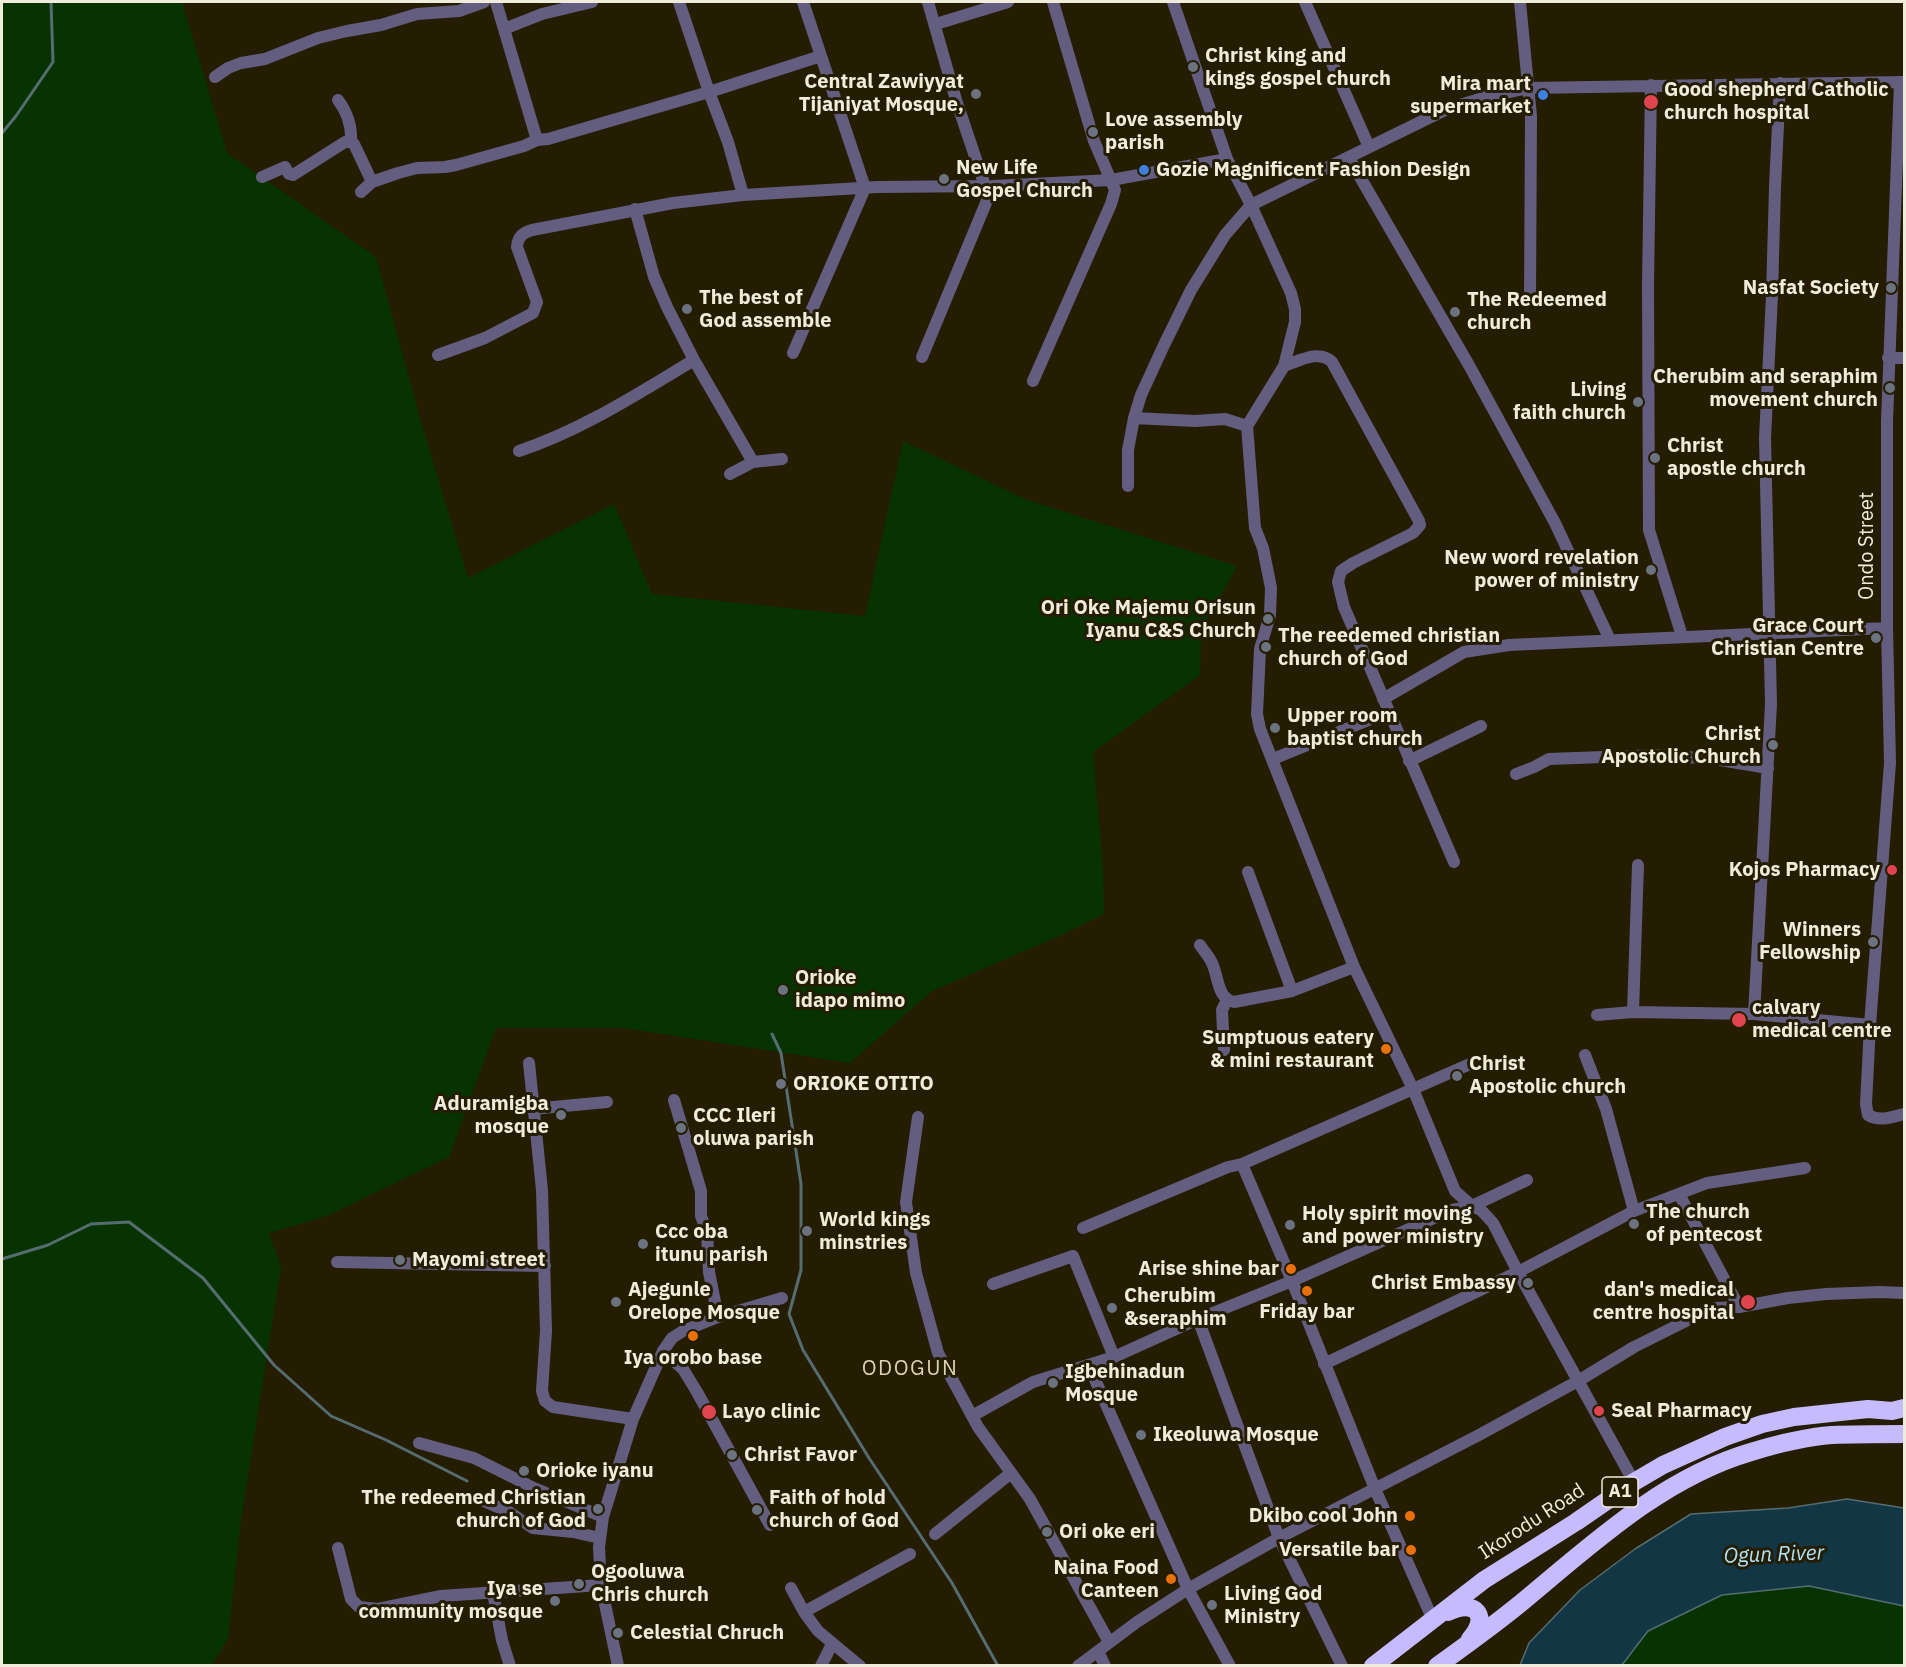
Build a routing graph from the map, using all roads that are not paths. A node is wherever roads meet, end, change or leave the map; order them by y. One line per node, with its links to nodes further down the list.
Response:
1 (484, 2): 15 (street)
2 (496, 2): 13 (street)
3 (592, 2): 13 (street)
4 (679, 2): 20 (street)
5 (802, 2): 14 (street)
6 (928, 2): 12 (street)
7 (1008, 2): 12 (street)
8 (1053, 2): 28 (street)
9 (1173, 2): 26 (street)
10 (1305, 2): 24 (street)
11 (1520, 2): 19 (street)
12 (936, 24): 30 (street)
13 (504, 29): 22 (street)
14 (821, 56): 20 (street); 31 (street)
15 (215, 77)
16 (1902, 82): 17 (street); 40 (street, Ondo Street)
17 (1780, 83): 18 (street); 53 (street)
18 (1651, 85): 19 (street); 54 (street)
19 (1529, 88): 24 (street); 36 (street)
20 (709, 93): 22 (street); 33 (street)
21 (338, 100): 23 (street)
22 (537, 140): 29 (street)
23 (351, 142): 27 (street); 29 (street)
24 (1369, 147): 25 (street)
25 (1349, 158): 34 (street); 55 (street)
26 (1227, 159): 28 (street); 34 (street)
27 (262, 177)
28 (1111, 180): 30 (street); 44 (street)
29 (372, 182): 32 (street)
30 (989, 186): 31 (street); 39 (street)
31 (865, 188): 33 (street); 37 (street)
32 (361, 192)
33 (743, 195): 35 (street)
34 (1251, 205): 43 (street); 45 (street)
35 (635, 209): 38 (street); 42 (street)
36 (1530, 301)
37 (794, 353)
38 (438, 355)
39 (922, 357)
40 (1888, 358): 41 (street); 52 (street, Ondo Street)
41 (1905, 358)
42 (694, 360): 47 (street); 49 (street)
43 (1284, 366): 46 (street); 56 (street)
44 (1033, 381)
45 (1134, 418): 46 (street); 51 (street)
46 (1247, 426): 59 (street)
47 (519, 451)
48 (782, 459): 49 (street)
49 (753, 462): 50 (street)
50 (730, 474)
51 (1128, 486)
52 (1887, 628): 53 (street); 73 (street, Ondo Street)
53 (1770, 633): 54 (street); 61 (street)
54 (1682, 636): 55 (street)
55 (1610, 640): 56 (street)
56 (1383, 699): 57 (street)
57 (1388, 712): 59 (street); 60 (street)
58 (1481, 726): 60 (street)
59 (1273, 759): 67 (street)
60 (1409, 761): 63 (street)
61 (1768, 768): 62 (street); 71 (street)
62 (1516, 774)
63 (1454, 862)
64 (1638, 865): 70 (street)
65 (1248, 872): 68 (street)
66 (1200, 945): 69 (street)
67 (1354, 967): 68 (street); 78 (street)
68 (1292, 991): 69 (street)
69 (1227, 1000): 74 (street)
70 (1633, 1012): 71 (street); 72 (street)
71 (1754, 1014): 73 (street)
72 (1597, 1015)
73 (1870, 1025): 82 (street, Ondo Street)
74 (1224, 1050)
75 (1585, 1055): 89 (street)
76 (528, 1063): 81 (street)
77 (1470, 1064): 78 (street)
78 (1413, 1089): 84 (street); 88 (street)
79 (674, 1100): 99 (street)
80 (607, 1102): 81 (street)
81 (532, 1109): 92 (street)
82 (1905, 1114)
83 (918, 1117): 107 (street)
84 (1242, 1164): 90 (street); 94 (street)
85 (1805, 1168): 87 (street)
86 (1527, 1180): 88 (street)
87 (1679, 1194): 89 (street); 98 (street)
88 (1472, 1206): 93 (street); 94 (street)
89 (1634, 1211): 93 (street)
90 (1083, 1228)
91 (338, 1262): 92 (street)
92 (545, 1266): 108 (street)
93 (1518, 1272): 103 (street); 105 (street)
94 (1292, 1281): 100 (street); 103 (street)
95 (993, 1284): 102 (street)
96 (1905, 1293): 98 (street)
97 (782, 1298): 99 (street)
98 (1739, 1308): 105 (street)
99 (718, 1317): 101 (street)
100 (1198, 1319): 102 (street); 119 (street)
101 (663, 1350): 108 (street); 116 (street)
102 (1114, 1357): 104 (street)
103 (1324, 1364): 113 (street)
104 (1089, 1366): 107 (street); 124 (street)
105 (1578, 1381): 112 (street); 113 (street)
106 (1905, 1408): 112 (highway, Ikorodu Road / A1)
107 (972, 1416): 111 (street)
108 (633, 1419): 115 (street)
109 (1905, 1434): 131 (highway, A1)
110 (419, 1443): 115 (street)
111 (1011, 1473): 117 (street); 128 (street)
112 (1634, 1482): 127 (highway, Ikorodu Road / A1)
113 (1375, 1489): 119 (street); 127 (street)
114 (477, 1498): 118 (street)
115 (603, 1518): 118 (street)
116 (770, 1525)
117 (935, 1534)
118 (600, 1538): 122 (street)
119 (1279, 1538): 124 (street); 139 (street)
120 (338, 1548): 125 (street)
121 (910, 1554): 126 (street)
122 (601, 1585): 125 (street); 133 (street)
123 (791, 1588): 126 (street)
124 (1188, 1589): 128 (street); 138 (street)
125 (493, 1593): 132 (street)
126 (804, 1612): 129 (street)
127 (1433, 1620): 131 (highway); 140 (highway, Ikorodu Road / A1)
128 (1108, 1642): 130 (street)
129 (832, 1644): 134 (street); 135 (street)
130 (1098, 1650): 136 (street); 137 (street)
131 (1458, 1651): 141 (highway, A1)
132 (510, 1665)
133 (618, 1665)
134 (821, 1665)
135 (860, 1665)
136 (1078, 1665)
137 (1105, 1665)
138 (1230, 1665)
139 (1342, 1665)
140 (1373, 1665)
141 (1437, 1665)

